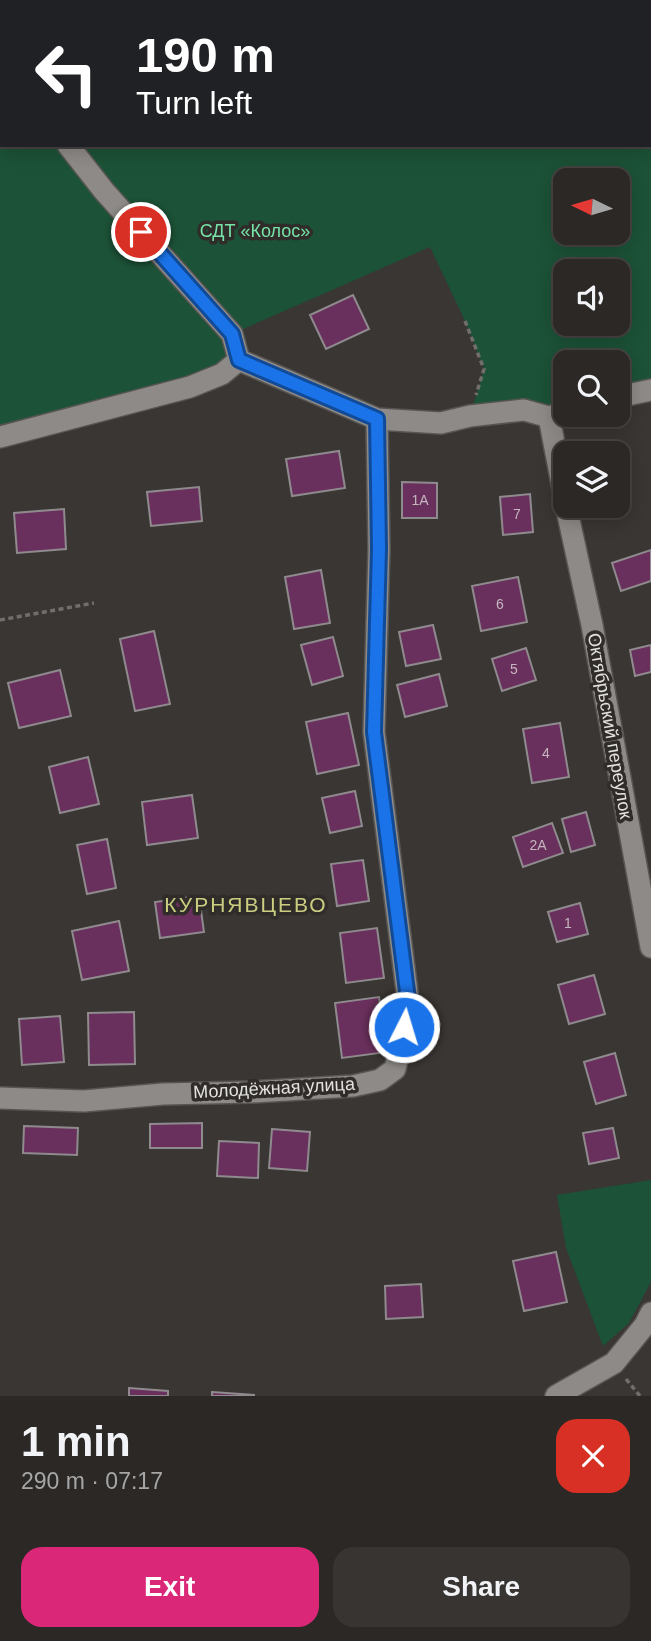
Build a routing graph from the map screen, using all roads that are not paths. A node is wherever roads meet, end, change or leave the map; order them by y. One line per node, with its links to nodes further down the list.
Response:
1 (70, 147): 2 (street)
2 (239, 360): 6 (street); 7 (street)
3 (651, 390): 4 (street)
4 (630, 394)
5 (553, 414): 6 (street)
6 (377, 419): 10 (street, Молодёжная улица)
7 (0, 437)
8 (569, 518): 9 (street, Октябрьский переулок)
9 (651, 947)
10 (0, 1098)
11 (651, 1313): 12 (street)
12 (556, 1396)

